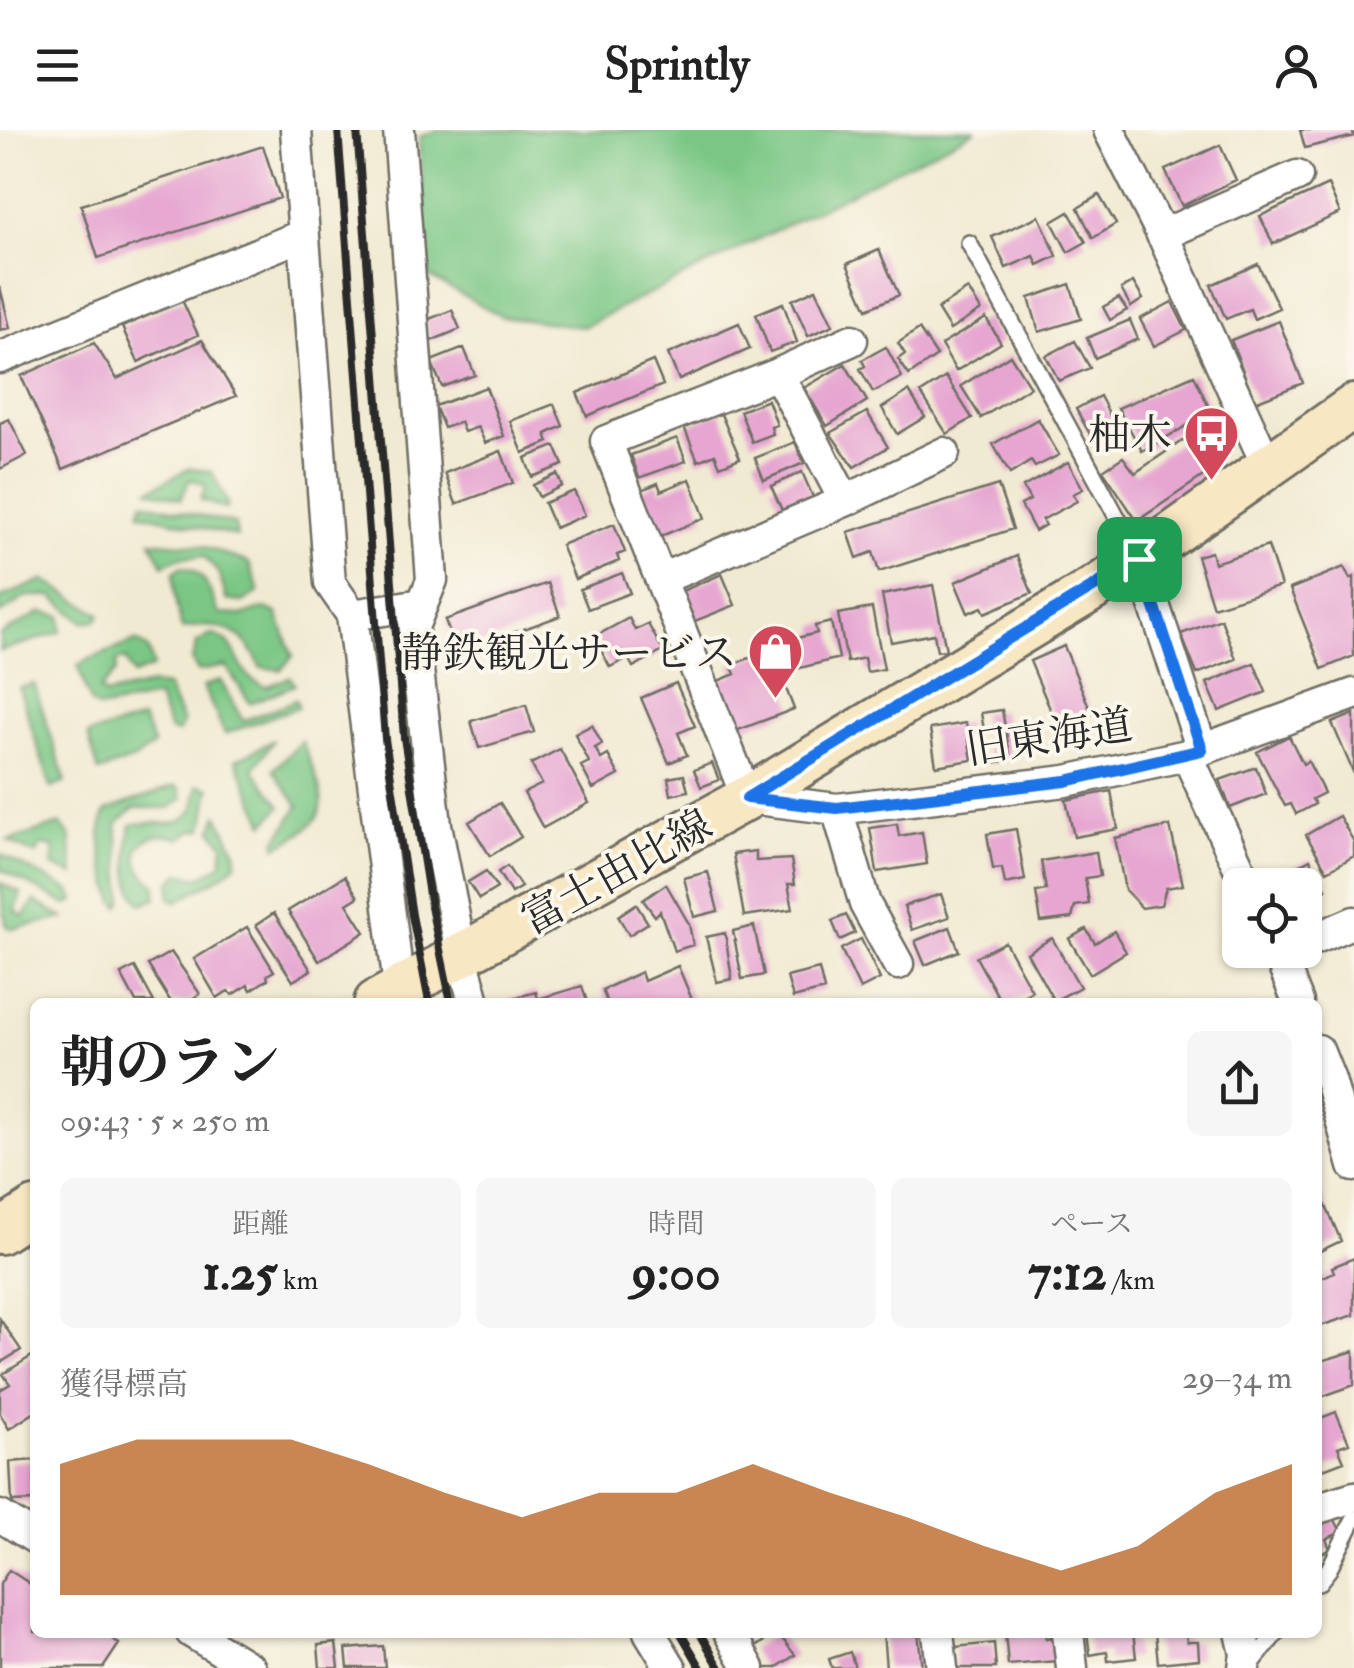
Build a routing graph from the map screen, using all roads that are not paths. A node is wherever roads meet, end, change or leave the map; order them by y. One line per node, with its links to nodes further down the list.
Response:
1 (296, 130): 5 (street)
2 (1109, 130): 6 (street)
3 (401, 131): 17 (street)
4 (1297, 176): 6 (street)
5 (303, 235): 9 (street); 18 (street)
6 (1162, 235): 13 (street)
7 (969, 243): 15 (lane)
8 (852, 340): 10 (street)
9 (0, 358)
10 (778, 374): 14 (street); 16 (street)
11 (1354, 406): 13 (main road, 富士由比線)
12 (944, 453): 14 (street)
13 (1268, 467): 15 (main road, 富士由比線)
14 (845, 501): 16 (street)
15 (1139, 559): 20 (street); 21 (main road, 富士由比線)
16 (661, 580): 21 (street)
17 (422, 604): 18 (street); 26 (street)
18 (352, 615): 29 (street)
19 (1354, 694): 20 (street, 旧東海道)
20 (1194, 753): 22 (street, 旧東海道); 23 (street)
21 (747, 798): 22 (street, 旧東海道); 26 (main road, 富士由比線)
22 (837, 808): 27 (street)
23 (1240, 868)
24 (1354, 922): 25 (street)
25 (1322, 935)
26 (462, 958): 29 (main road, 富士由比線); 30 (street)
27 (898, 964)
28 (1291, 968): 31 (street)
29 (392, 998)
30 (473, 998)
31 (1297, 998)
32 (1324, 1083): 33 (street)
33 (1354, 1166)
34 (30, 1212): 35 (main road)
35 (0, 1232)
36 (1354, 1498): 37 (street)
37 (1322, 1507)
38 (0, 1516): 40 (street)
39 (1354, 1519): 41 (lane)
40 (30, 1535)
41 (1322, 1578)
42 (202, 1638): 49 (street)
43 (653, 1638): 50 (street)
44 (732, 1638): 51 (street)
45 (939, 1638): 52 (street)
46 (1069, 1638): 53 (street)
47 (1242, 1638): 54 (street)
48 (1272, 1638): 54 (lane)
49 (250, 1668)
50 (671, 1668)
51 (749, 1668)
52 (942, 1668)
53 (1072, 1668)
54 (1246, 1668)

